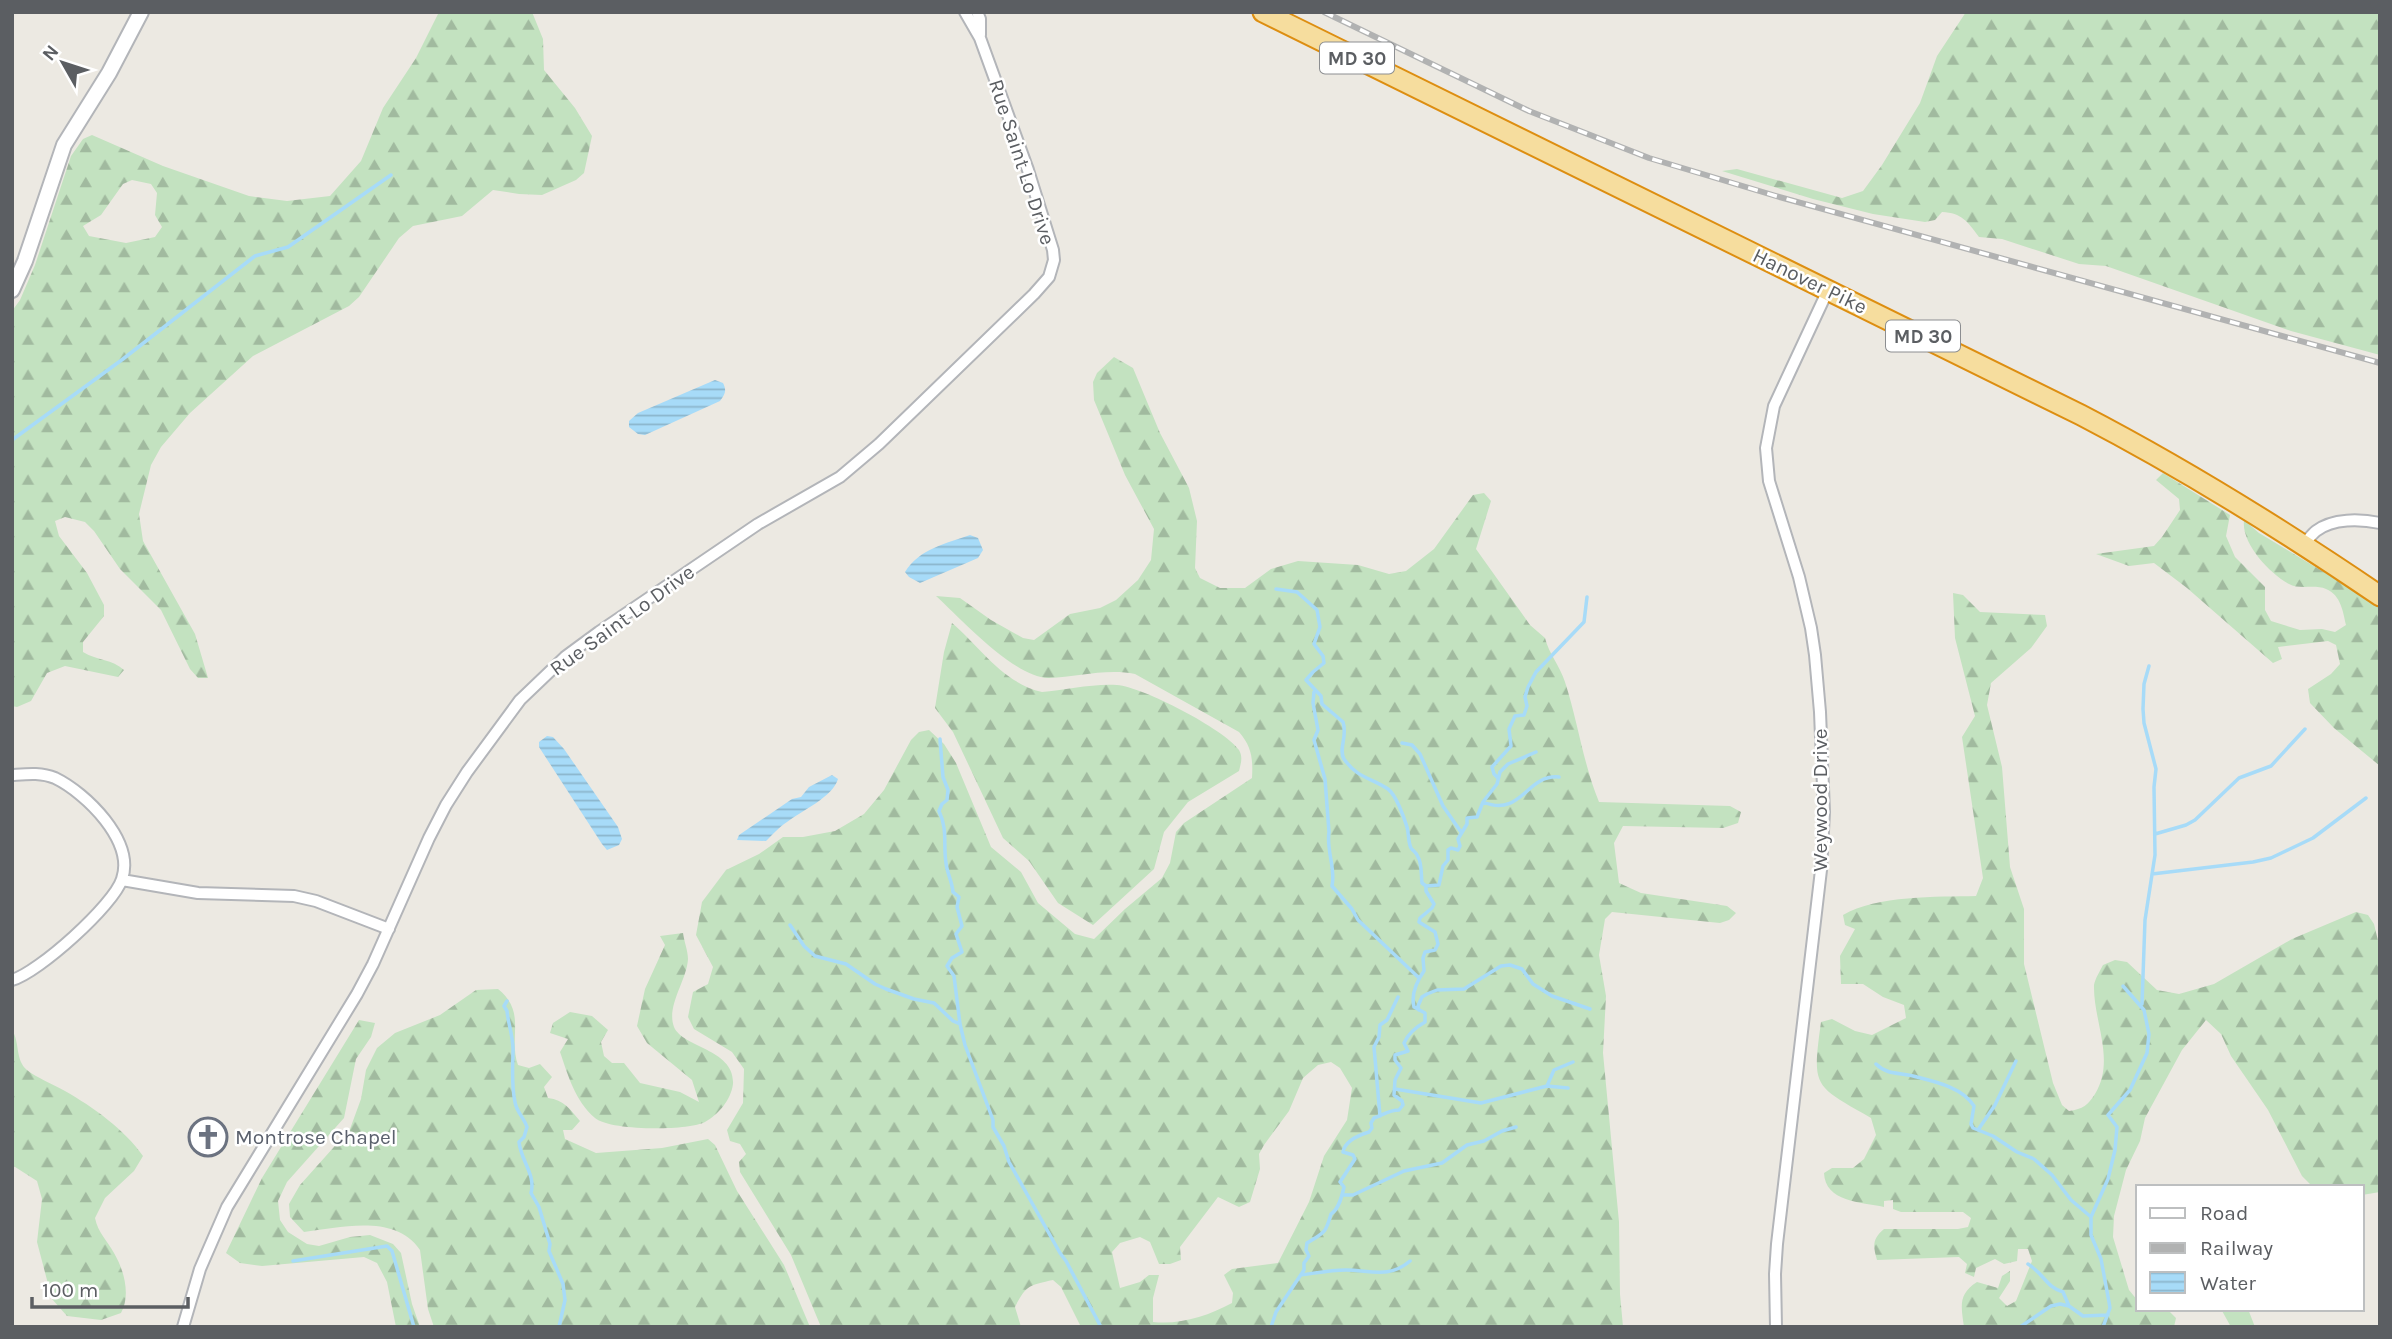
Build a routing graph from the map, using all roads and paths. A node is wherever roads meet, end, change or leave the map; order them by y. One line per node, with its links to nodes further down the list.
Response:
1 (141, 12): 6 (street)
2 (965, 12): 5 (street, Rue Saint Lo Drive)
3 (977, 12): 5 (street, Rue Saint Lo Drive)
4 (1263, 12): 7 (highway, Hanover Pike / MD 30)
5 (980, 38): 13 (street, Rue Saint Lo Drive)
6 (12, 290)
7 (1828, 290): 9 (highway, Hanover Pike / MD 30); 16 (street, Weywood Drive)
8 (2380, 523): 9 (street)
9 (2304, 544): 10 (highway, Hanover Pike / MD 30)
10 (2380, 596)
11 (12, 775): 12 (street)
12 (122, 880): 13 (street); 14 (street)
13 (389, 929): 15 (street, Rue Saint Lo Drive)
14 (12, 980)
15 (183, 1327)
16 (1776, 1327)

